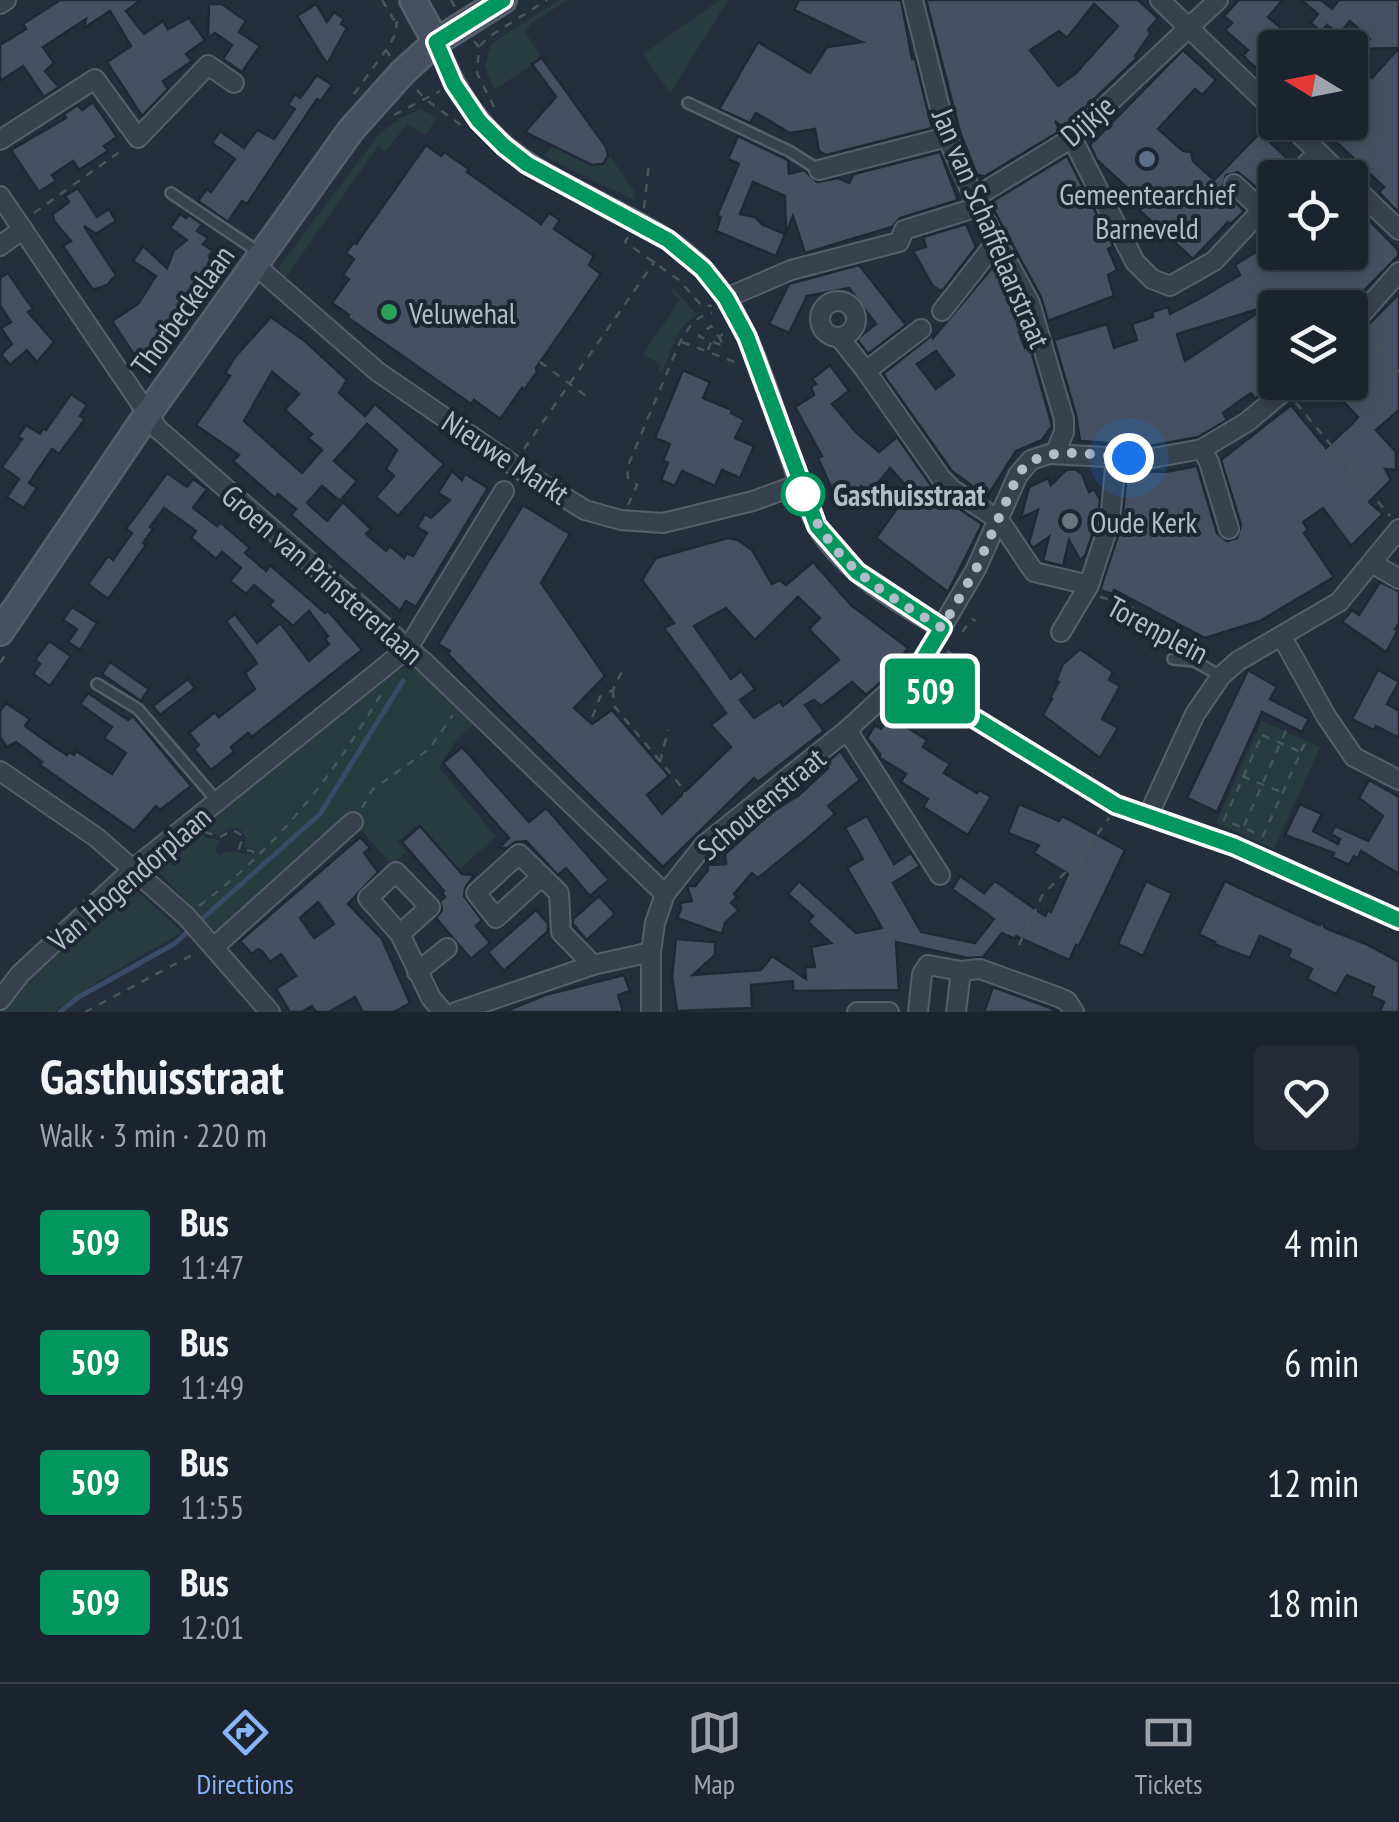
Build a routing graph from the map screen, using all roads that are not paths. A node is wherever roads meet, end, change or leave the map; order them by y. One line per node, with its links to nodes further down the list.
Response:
1 (6, 0): 7 (street)
2 (412, 0): 9 (main road)
3 (504, 0): 9 (main road, Thorbeckelaan)
4 (913, 0): 13 (street, Jan van Schaffelaarstraat)
5 (1160, 0): 8 (street)
6 (1218, 0): 8 (street, Dijkje)
7 (0, 4)
8 (1186, 27): 11 (street); 14 (street, Dijkje)
9 (436, 42): 32 (main road, Thorbeckelaan); 34 (street)
10 (234, 83): 15 (street)
11 (1258, 95)
12 (688, 102): 20 (lane)
13 (947, 137): 20 (street); 26 (street, Jan van Schaffelaarstraat)
14 (1072, 138): 26 (street, Dijkje); 27 (street)
15 (0, 140)
16 (1306, 140): 17 (street)
17 (1318, 152): 18 (street); 19 (street)
18 (1310, 160)
19 (1326, 160)
20 (819, 170)
21 (1229, 180): 24 (street)
22 (171, 193): 32 (lane)
23 (0, 196): 28 (street, Groen van Prinstererlaan)
24 (1258, 197)
25 (1368, 200): 29 (street)
26 (976, 203): 30 (street, Jan van Schaffelaarstraat); 34 (street, Dijkje)
27 (1258, 214)
28 (21, 226): 31 (street); 41 (street, Groen van Prinstererlaan)
29 (1399, 230)
30 (996, 242): 36 (street); 43 (street, Jan van Schaffelaarstraat)
31 (0, 246)
32 (258, 259): 41 (main road, Thorbeckelaan); 45 (street, Nieuwe Markt)
33 (1396, 282): 35 (street)
34 (726, 298): 45 (street)
35 (1368, 309)
36 (942, 311)
37 (921, 329): 39 (street)
38 (839, 337): 39 (street)
39 (866, 371): 47 (street)
40 (1273, 400): 42 (street)
41 (146, 415): 54 (main road, Thorbeckelaan); 57 (street, Groen van Prinstererlaan)
42 (1202, 449): 44 (street); 49 (street)
43 (1055, 454): 44 (street); 47 (street, Schoutenstraat)
44 (1116, 457): 52 (street, Torenplein)
45 (800, 484): 53 (street)
46 (504, 491): 57 (street, Van Hogendorplaan)
47 (999, 520): 52 (street, Torenplein); 53 (street, Schoutenstraat)
48 (1399, 528): 50 (street)
49 (1229, 529)
50 (1372, 564): 51 (street); 56 (street)
51 (1399, 579)
52 (1087, 589): 55 (street, Torenplein)
53 (942, 628): 59 (street, Schoutenstraat)
54 (0, 632)
55 (1061, 632)
56 (1282, 637): 60 (street); 64 (street)
57 (408, 648): 65 (street, Van Hogendorplaan); 71 (street, Groen van Prinstererlaan)
58 (1172, 660): 60 (lane)
59 (907, 677): 62 (street, Schoutenstraat); 66 (street)
60 (1217, 680): 66 (street, Torenplein)
61 (97, 684): 65 (lane, Van Hogendorplaan)
62 (847, 730): 69 (street); 71 (street, Schoutenstraat)
63 (0, 771): 68 (street)
64 (1399, 780)
65 (218, 801): 68 (street, Van Hogendorplaan)
66 (1148, 816): 72 (street)
67 (353, 822): 74 (street)
68 (133, 869): 74 (street); 80 (street, Van Hogendorplaan)
69 (940, 875)
70 (542, 876): 77 (street)
71 (665, 894): 76 (street, Schoutenstraat)
72 (1399, 920)
73 (400, 934): 79 (street)
74 (212, 945): 82 (street)
75 (447, 948): 79 (street)
76 (651, 952): 77 (street); 83 (street, Schoutenstraat)
77 (593, 965): 81 (street)
78 (961, 970): 86 (street); 87 (street); 88 (street)
79 (418, 972): 81 (street)
80 (0, 1000)
81 (441, 1011)
82 (270, 1012)
83 (650, 1012)
84 (857, 1012): 85 (street)
85 (889, 1012)
86 (918, 1012)
87 (956, 1012)
88 (1074, 1012)

